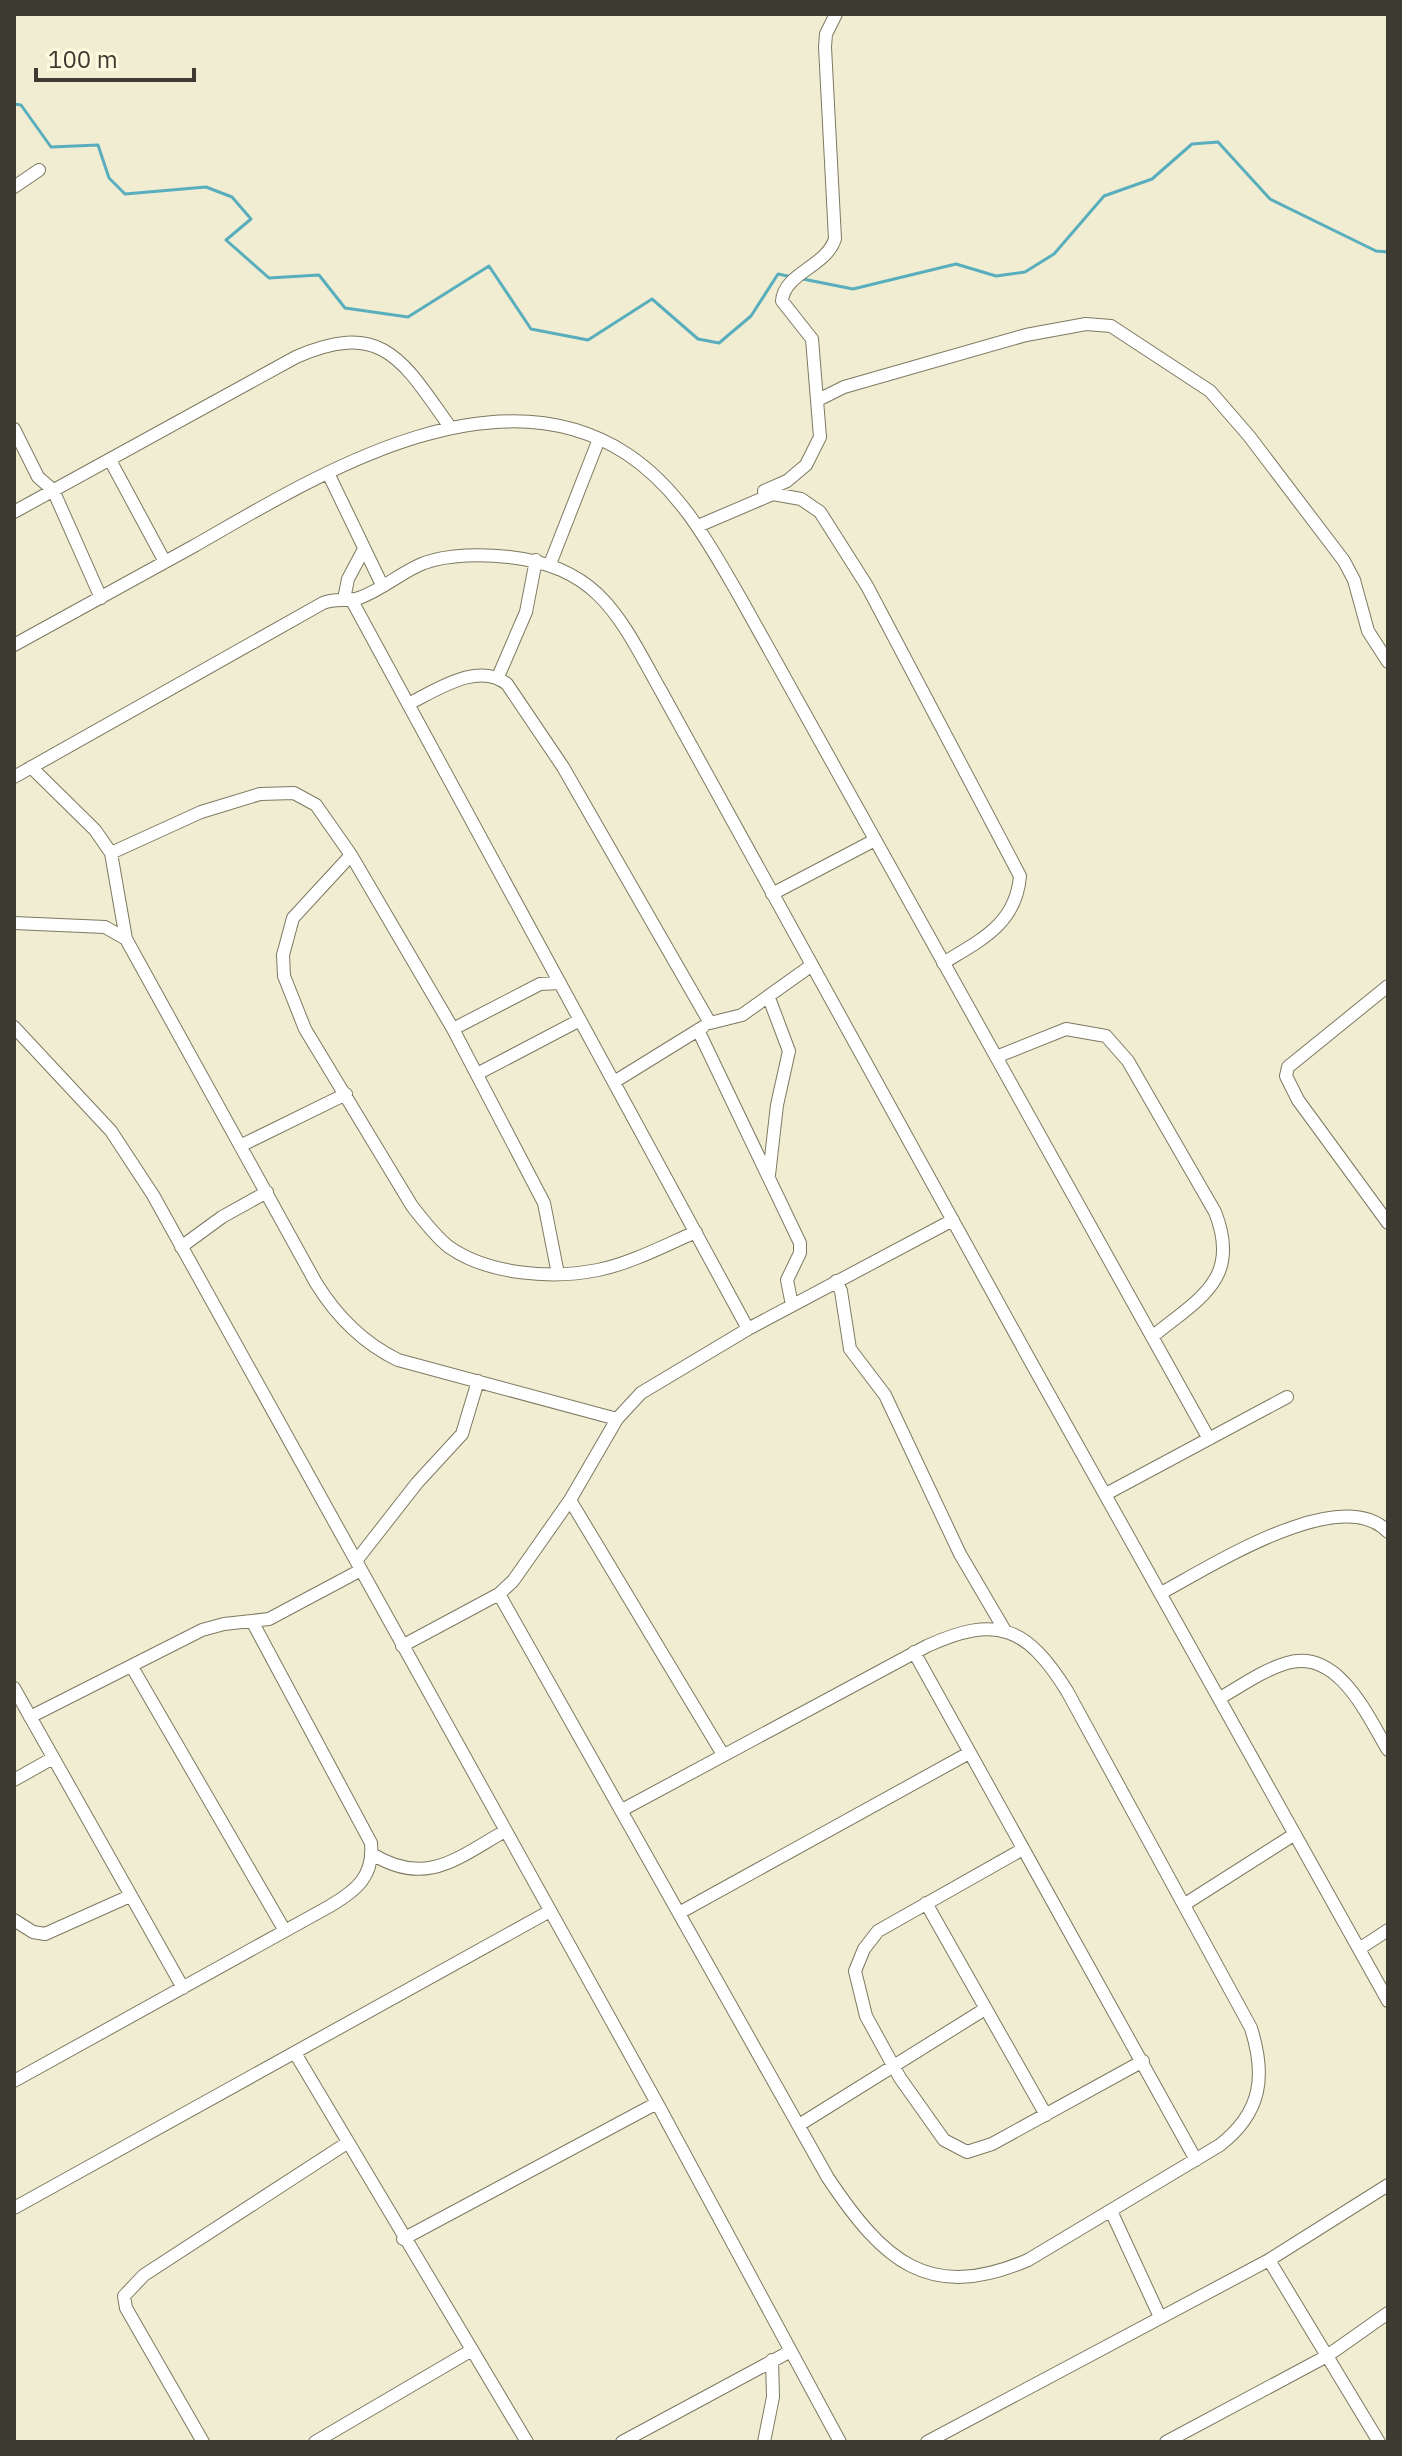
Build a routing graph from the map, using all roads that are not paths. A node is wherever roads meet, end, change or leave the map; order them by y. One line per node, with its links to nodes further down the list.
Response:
1 (836, 14): 4 (street)
2 (39, 170): 3 (street)
3 (14, 187)
4 (818, 400): 11 (street); 22 (street)
5 (450, 427): 7 (street); 8 (street); 9 (street)
6 (14, 429): 10 (street)
7 (599, 439): 13 (street); 17 (street)
8 (110, 460): 10 (street); 16 (street)
9 (328, 473): 14 (street); 16 (street)
10 (53, 490): 12 (street); 19 (street)
11 (756, 499): 13 (street); 33 (street)
12 (14, 512)
13 (698, 526): 27 (street)
14 (364, 549): 18 (street); 20 (street)
15 (536, 560): 17 (street); 18 (street); 23 (street)
16 (165, 562): 19 (street)
17 (550, 564): 30 (street)
18 (382, 585): 20 (street)
19 (101, 598): 21 (street)
20 (347, 599): 24 (street); 25 (street)
21 (14, 645)
22 (1388, 662)
23 (498, 677): 24 (street); 40 (street)
24 (408, 704): 35 (street)
25 (31, 767): 26 (street); 28 (street)
26 (14, 777)
27 (875, 840): 30 (street); 33 (street)
28 (111, 853): 29 (street); 32 (street)
29 (351, 855): 41 (street); 45 (street)
30 (772, 894): 34 (street)
31 (14, 923): 32 (street)
32 (126, 939): 46 (street)
33 (943, 963): 42 (street)
34 (812, 965): 37 (street); 49 (street)
35 (560, 983): 38 (street); 41 (street)
36 (1388, 986): 50 (street)
37 (769, 998): 40 (street); 47 (street)
38 (580, 1020): 43 (street); 44 (street)
39 (14, 1027): 52 (street)
40 (704, 1027): 44 (street); 47 (street)
41 (453, 1029): 43 (street)
42 (996, 1057): 57 (street); 57 (street)
43 (477, 1074): 53 (street)
44 (614, 1082): 51 (street)
45 (346, 1094): 46 (street); 53 (street)
46 (242, 1145): 48 (street)
47 (769, 1175): 55 (street)
48 (267, 1192): 52 (street); 58 (street)
49 (953, 1220): 54 (street); 62 (street)
50 (1388, 1223)
51 (696, 1232): 53 (street); 56 (street)
52 (181, 1247): 65 (street)
53 (558, 1274)
54 (836, 1281): 55 (street); 69 (street)
55 (792, 1305): 56 (street)
56 (748, 1329): 60 (street)
57 (1152, 1337): 61 (street)
58 (478, 1381): 60 (street); 65 (street)
59 (1287, 1397): 61 (street)
60 (617, 1419): 63 (street)
61 (1209, 1439): 62 (street)
62 (1106, 1494): 66 (street)
63 (570, 1500): 67 (street); 77 (street)
64 (1386, 1526): 66 (street)
65 (358, 1565): 68 (street); 70 (street)
66 (1161, 1593): 74 (street)
67 (499, 1594): 70 (street); 81 (street)
68 (253, 1623): 72 (street); 85 (street)
69 (1004, 1629): 71 (street); 88 (street)
70 (402, 1646): 82 (street)
71 (914, 1652): 77 (street); 78 (street)
72 (132, 1667): 75 (street); 93 (street)
73 (14, 1688): 75 (street)
74 (1220, 1698): 76 (street); 83 (street)
75 (30, 1717): 79 (street)
76 (1388, 1750)
77 (722, 1753): 81 (street)
78 (969, 1753): 84 (street); 90 (street)
79 (53, 1758): 80 (street); 86 (street)
80 (14, 1780)
81 (622, 1810): 90 (street)
82 (505, 1831): 85 (street); 89 (street)
83 (1295, 1834): 88 (street); 94 (street)
84 (1023, 1849): 87 (street); 99 (street)
85 (372, 1854): 93 (street)
86 (130, 1896): 91 (street); 95 (street)
87 (926, 1903): 97 (street); 100 (street)
88 (1185, 1904): 106 (street)
89 (550, 1911): 98 (street); 102 (street)
90 (679, 1913): 104 (street)
91 (14, 1920)
92 (1388, 1930): 94 (street)
93 (285, 1931): 95 (street)
94 (1359, 1949): 96 (street)
95 (183, 1988): 101 (street)
96 (1388, 2001)
97 (985, 2009): 100 (street); 103 (street)
98 (295, 2053): 105 (street); 109 (street)
99 (1143, 2061): 103 (street); 106 (street)
100 (893, 2065): 103 (street); 104 (street)
101 (14, 2081)
102 (657, 2103): 111 (street); 116 (street)
103 (1046, 2115)
104 (799, 2125): 110 (street)
105 (347, 2143): 111 (street); 119 (street)
106 (1196, 2160): 110 (street)
107 (1388, 2185): 112 (street)
108 (14, 2190): 109 (street)
109 (18, 2206)
110 (1111, 2211): 114 (street)
111 (403, 2239): 115 (street)
112 (1269, 2260): 114 (street); 117 (street)
113 (1388, 2313): 117 (street)
114 (1160, 2317): 125 (street)
115 (472, 2350): 120 (street); 121 (street)
116 (791, 2351): 118 (street); 124 (street)
117 (1327, 2356): 126 (street); 127 (street)
118 (772, 2360): 122 (street); 123 (street)
119 (203, 2442)
120 (315, 2442)
121 (527, 2442)
122 (622, 2442)
123 (764, 2442)
124 (840, 2442)
125 (927, 2442)
126 (1166, 2442)
127 (1379, 2442)

